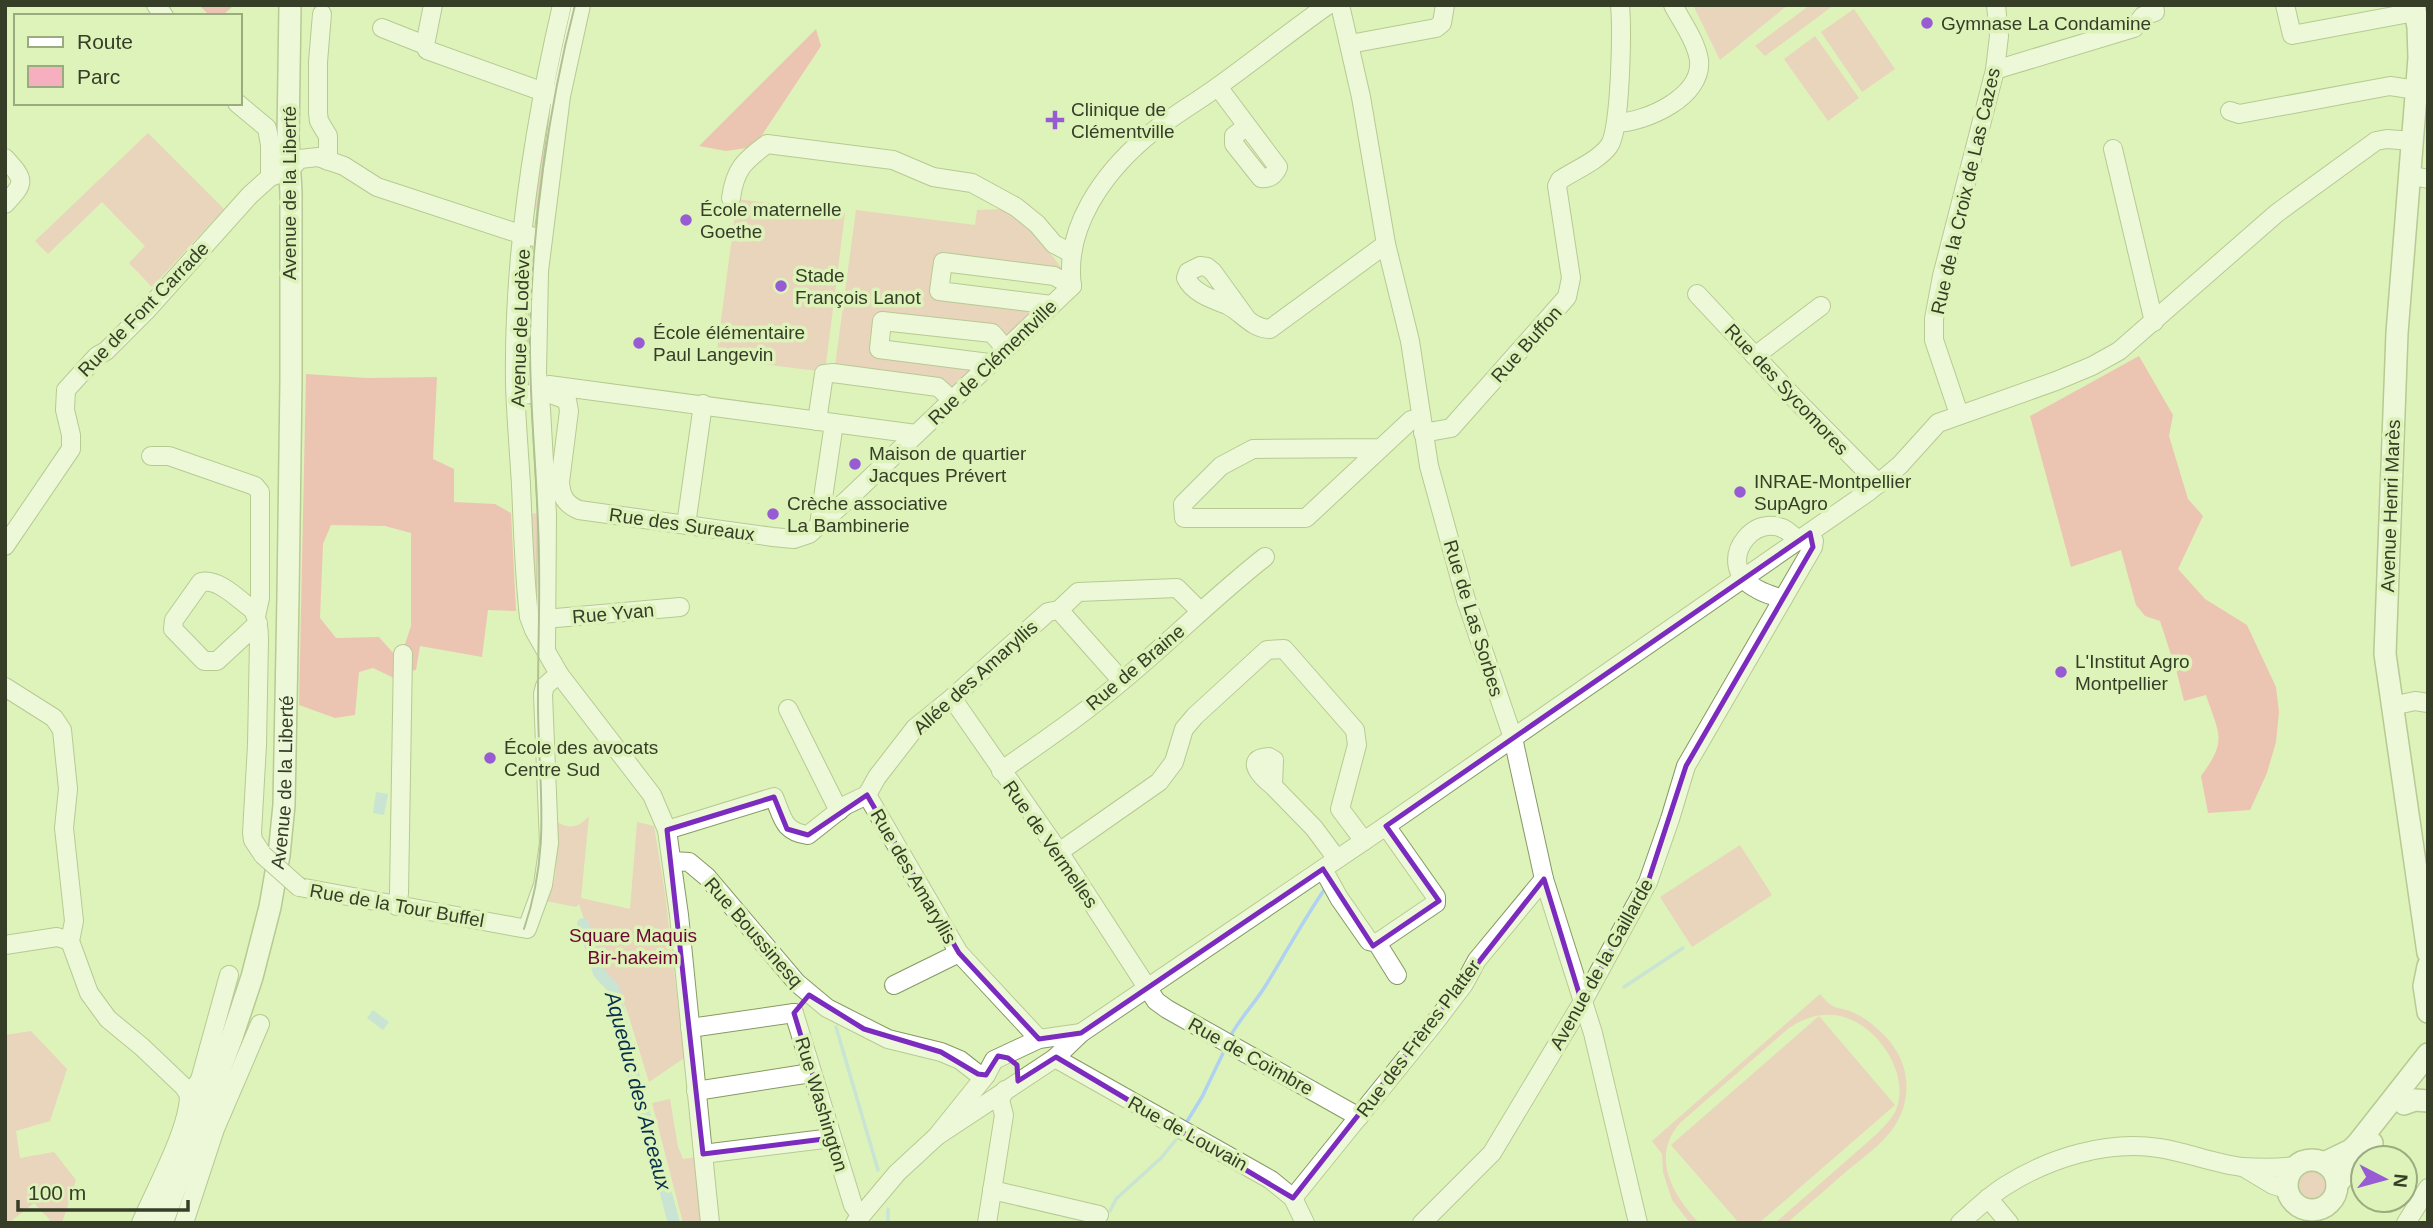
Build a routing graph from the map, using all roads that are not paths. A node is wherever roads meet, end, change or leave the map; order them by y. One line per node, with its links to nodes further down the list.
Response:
1 (293, 5): 32 (main road, Avenue de la Liberté)
2 (433, 5): 17 (street)
3 (562, 5): 22 (street, Avenue de Lodève)
4 (581, 5): 23 (street, Avenue de Lodève)
5 (1328, 5): 20 (street, Rue de Clémentville)
6 (1340, 5): 16 (street, Rue de Las Sorbes)
7 (1445, 5): 16 (street)
8 (1620, 5): 26 (street, Rue Buffon)
9 (1673, 5): 26 (street)
10 (1996, 5): 19 (street, Rue de la Croix de Las Cazes)
11 (2154, 5): 19 (street)
12 (2285, 5): 13 (street)
13 (2414, 8): 18 (main road, Avenue Henri Marès)
14 (322, 14): 31 (street)
15 (383, 29): 17 (street)
16 (1350, 44): 38 (street, Rue de Las Sorbes)
17 (425, 45): 22 (street)
18 (2424, 53): 21 (main road, Avenue Henri Marès)
19 (1995, 70): 54 (street, Rue de la Croix de Las Cazes)
20 (1218, 87): 27 (street); 39 (street, Rue de Clémentville)
21 (2417, 90): 25 (street); 28 (main road, Avenue Henri Marès)
22 (542, 92): 23 (street); 36 (street, Avenue de Lodève)
23 (561, 96): 37 (street, Avenue de Lodève)
24 (239, 105): 32 (street)
25 (2230, 111)
26 (1616, 123): 56 (street, Rue Buffon)
27 (1247, 126)
28 (2412, 141): 33 (main road, Avenue Henri Marès); 45 (street)
29 (2113, 149): 45 (street)
30 (5, 158): 35 (street)
31 (328, 161): 32 (street); 36 (street)
32 (291, 166): 49 (main road, Avenue de la Liberté); 49 (main road, Avenue de la Liberté); 64 (street, Rue de Font Carrade)
33 (2419, 177): 80 (main road, Avenue Henri Marès)
34 (731, 198): 39 (street)
35 (5, 204)
36 (523, 235): 37 (street); 51 (street, Avenue de Lodève)
37 (542, 238): 50 (street, Avenue de Lodève)
38 (1386, 244): 44 (street); 56 (street, Rue de Las Sorbes)
39 (1071, 253): 40 (street, Rue de Clémentville)
40 (1072, 286): 42 (street, Rue de Clémentville); 42 (street)
41 (1697, 293): 47 (street, Rue des Sycomores)
42 (1052, 305): 46 (street, Rue de Clémentville)
43 (1821, 306): 47 (street)
44 (1247, 319)
45 (2154, 322): 54 (street)
46 (1005, 348): 48 (street, Rue de Clémentville); 48 (street)
47 (1755, 356): 60 (street, Rue des Sycomores)
48 (989, 363): 52 (street, Rue de Clémentville)
49 (290, 381): 144 (main road, Avenue de la Liberté)
50 (540, 389): 51 (street, Rue des Sureaux); 53 (street, Rue de Clémentville); 62 (street, Rue des Sureaux); 71 (street, Avenue de Lodève)
51 (516, 390): 73 (street, Avenue de Lodève)
52 (951, 399): 55 (street); 57 (street, Rue de Clémentville)
53 (703, 404): 55 (street, Rue de Clémentville); 62 (street)
54 (1959, 414): 60 (street)
55 (825, 422): 57 (street, Rue de Clémentville); 61 (street)
56 (1422, 425): 58 (street); 82 (street, Rue de Las Sorbes)
57 (916, 434): 61 (street, Rue des Sureaux)
58 (1381, 448): 58 (street)
59 (151, 456): 72 (street, Rue de la Tour Buffel)
60 (1879, 484): 63 (street)
61 (819, 524): 62 (street, Rue des Sureaux)
62 (687, 525)
63 (1804, 537): 66 (street); 66 (street); 67 (street, Avenue de la Gaillarde)
64 (5, 546)
65 (1265, 556): 70 (street, Rue de Braine)
66 (1744, 578): 67 (street); 82 (street)
67 (1783, 599): 108 (street, Avenue de la Gaillarde)
68 (680, 607): 71 (street, Rue Yvan)
69 (1059, 610): 70 (street); 76 (street, Allée des Amaryllis); 78 (street, Allée des Amaryllis)
70 (1200, 611): 76 (street, Rue de Braine)
71 (545, 619): 73 (street, Avenue de Lodève)
72 (257, 620): 72 (street); 96 (street, Rue de la Tour Buffel, bridge)
73 (546, 649): 75 (street, Avenue de Lodève)
74 (403, 654): 96 (street)
75 (559, 674): 90 (street, Avenue de Lodève); 96 (street, Rue de la Tour Buffel)
76 (1122, 681): 83 (street, Rue de Braine)
77 (5, 687): 97 (street)
78 (952, 698): 83 (street, Rue de Vermelles); 85 (street, Allée des Amaryllis)
79 (2428, 703): 80 (street)
80 (2392, 706): 101 (main road, Avenue Henri Marès)
81 (788, 709): 87 (street)
82 (1513, 738): 88 (street); 95 (street, Rue de Las Sorbes)
83 (1001, 771): 92 (street, Rue de Vermelles)
84 (1273, 786): 89 (street)
85 (867, 795): 87 (street, Rue des Amaryllis); 100 (street, Rue des Amaryllis)
86 (1340, 809): 89 (street); 91 (street); 92 (street)
87 (839, 811): 90 (street, Rue des Amaryllis)
88 (1387, 826): 91 (street); 98 (street)
89 (1314, 828): 94 (street)
90 (667, 830): 93 (street, Avenue de Lodève)
91 (1364, 841): 94 (street)
92 (1059, 852): 106 (street, Rue de Vermelles)
93 (672, 861): 107 (street, Rue Boussinesq); 112 (street, Avenue de Lodève)
94 (1330, 864): 98 (street); 106 (street)
95 (1544, 880): 108 (street, Rue de Las Sorbes); 126 (street, Rue des Frères Platter)
96 (397, 906)
97 (70, 941): 99 (street); 123 (street)
98 (1377, 943): 104 (street)
99 (5, 945)
100 (959, 953): 105 (street); 114 (street, Rue des Amaryllis)
101 (2428, 953)
102 (2428, 966): 109 (main road)
103 (229, 975): 123 (street)
104 (1397, 975)
105 (894, 985)
106 (1150, 989): 113 (street); 126 (street, Rue de Coïmbre)
107 (807, 993): 110 (street, Rue Washington); 119 (street, Rue Boussinesq)
108 (1582, 1003): 149 (street, Avenue de la Gaillarde); 150 (street, Rue de Las Sorbes)
109 (2428, 1012)
110 (794, 1013): 112 (street); 118 (street, Rue Washington)
111 (260, 1024): 145 (street)
112 (690, 1028): 122 (street, Avenue de Lodève)
113 (1082, 1033): 114 (street); 117 (street)
114 (1039, 1039): 116 (street)
115 (2428, 1054): 130 (main road)
116 (1000, 1056): 119 (street); 121 (street)
117 (1055, 1058): 121 (street); 137 (street, Rue de Louvain)
118 (811, 1073): 122 (street); 128 (street, Rue Washington)
119 (986, 1075): 121 (street); 127 (street)
120 (2428, 1076): 125 (main road)
121 (1011, 1085): 127 (street); 136 (street)
122 (696, 1091): 129 (street, Avenue de Lodève)
123 (189, 1095): 143 (street)
124 (2428, 1101): 125 (main road)
125 (2404, 1104): 133 (main road)
126 (1359, 1117): 137 (street, Rue des Frères Platter)
127 (937, 1136): 141 (street)
128 (832, 1138): 129 (street); 141 (street, Rue Washington)
129 (703, 1154): 146 (street, Avenue de Lodève)
130 (2324, 1164): 131 (main road); 133 (main road)
131 (2296, 1166): 132 (street); 135 (main road)
132 (2243, 1167): 135 (street); 138 (street)
133 (2337, 1184): 140 (main road)
134 (2428, 1188): 152 (street)
135 (2287, 1189): 140 (main road)
136 (992, 1190): 139 (street); 147 (street)
137 (1288, 1193): 148 (street)
138 (1988, 1198): 142 (street); 151 (street)
139 (1099, 1214)
140 (2308, 1216)
141 (858, 1219)
142 (1967, 1221)
143 (141, 1223)
144 (164, 1223)
145 (184, 1223)
146 (710, 1223)
147 (987, 1223)
148 (1305, 1223)
149 (1422, 1223)
150 (1638, 1223)
151 (2009, 1223)
152 (2406, 1223)

